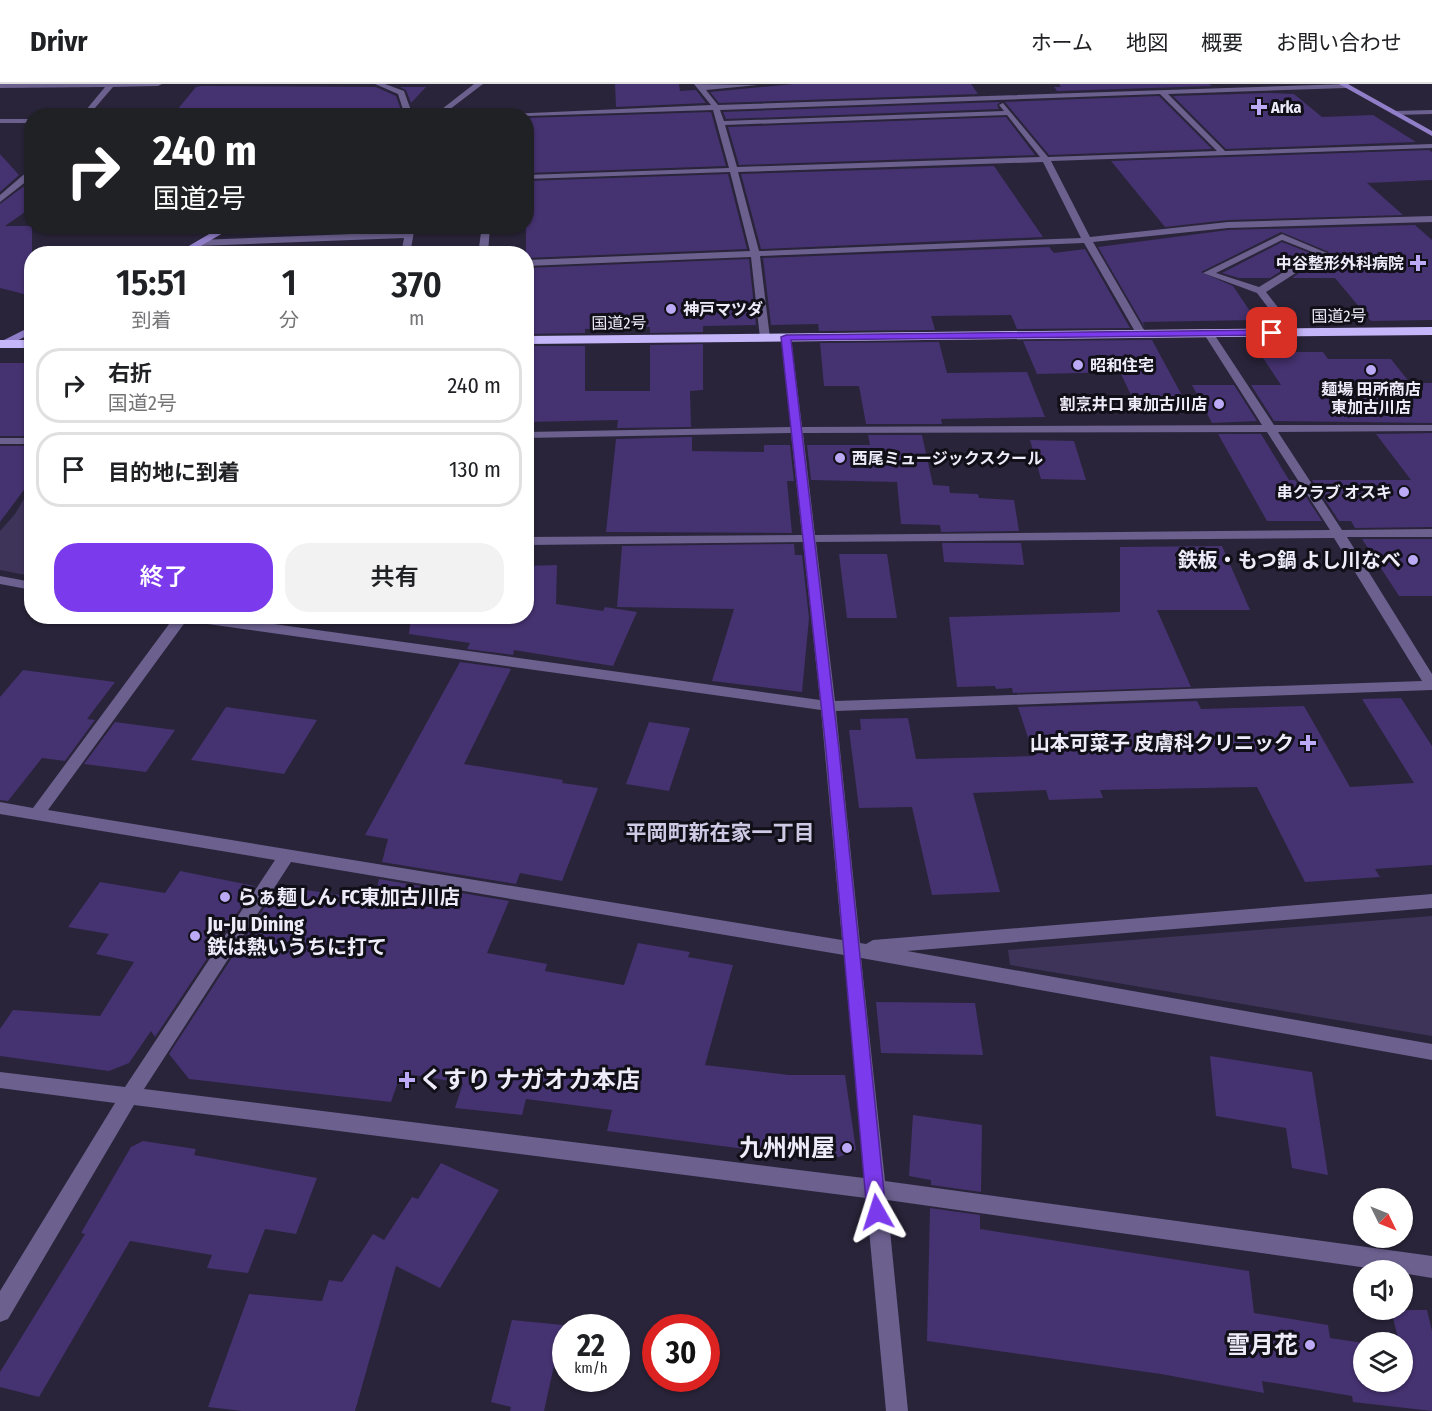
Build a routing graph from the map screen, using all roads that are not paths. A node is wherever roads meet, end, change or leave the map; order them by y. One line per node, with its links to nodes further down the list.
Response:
1 (111, 84): 2 (street); 7 (street); 12 (street)
2 (158, 84)
3 (379, 84): 13 (street)
4 (479, 84): 14 (street)
5 (754, 85): 8 (street)
6 (1345, 85): 9 (street); 18 (street)
7 (0, 86)
8 (700, 86): 11 (street)
9 (1161, 92): 10 (street); 24 (street)
10 (998, 98): 11 (street); 17 (street)
11 (715, 106): 16 (street); 21 (street)
12 (91, 108)
13 (406, 108)
14 (447, 108)
15 (1432, 112): 18 (street)
16 (534, 113)
17 (1009, 113): 21 (street); 25 (street)
18 (1395, 113): 22 (street)
19 (24, 121): 20 (street)
20 (0, 122)
21 (721, 123): 26 (street)
22 (1432, 134)
23 (1432, 146): 24 (street)
24 (1224, 154): 25 (street)
25 (1046, 160): 26 (street); 35 (street)
26 (731, 171): 27 (street); 38 (street)
27 (534, 177)
28 (24, 179): 29 (street)
29 (0, 199)
30 (1432, 219): 31 (street)
31 (1420, 220): 32 (street); 35 (street)
32 (1432, 229)
33 (216, 234): 36 (street)
34 (345, 234): 36 (street)
35 (1087, 240): 38 (street); 45 (street)
36 (199, 243): 37 (street)
37 (194, 246)
38 (755, 253): 39 (street); 47 (street)
39 (534, 263)
40 (1260, 291): 40 (street); 43 (street)
41 (1432, 331): 43 (highway, 国道2号)
42 (24, 333): 49 (street)
43 (1293, 333): 44 (highway, 国道2号)
44 (1209, 334): 45 (highway, 国道2号); 52 (street)
45 (1142, 335): 46 (highway, 国道2号)
46 (786, 337): 47 (highway, 国道2号); 53 (street)
47 (765, 338): 48 (highway, 国道2号)
48 (534, 340)
49 (1, 344): 50 (highway)
50 (24, 344)
51 (1432, 428): 52 (street)
52 (1272, 429): 53 (street); 58 (street)
53 (797, 430): 54 (street); 59 (street)
54 (534, 435)
55 (0, 441): 56 (street)
56 (24, 441)
57 (1432, 533): 58 (street)
58 (1339, 534): 59 (street); 65 (street)
59 (807, 537): 60 (street); 66 (street)
60 (534, 541)
61 (0, 580): 62 (street)
62 (24, 584)
63 (176, 624): 68 (street)
64 (239, 624): 66 (street)
65 (1432, 685): 66 (street)
66 (828, 706): 71 (street)
67 (0, 808): 68 (street)
68 (36, 815): 69 (street)
69 (287, 855): 71 (street); 74 (street)
70 (1432, 901): 71 (street)
71 (853, 949): 72 (street); 75 (street)
72 (1432, 1052)
73 (0, 1080): 74 (street)
74 (130, 1095): 75 (street); 77 (street)
75 (874, 1189): 76 (street); 78 (street)
76 (1432, 1267)
77 (0, 1311)
78 (897, 1411)

